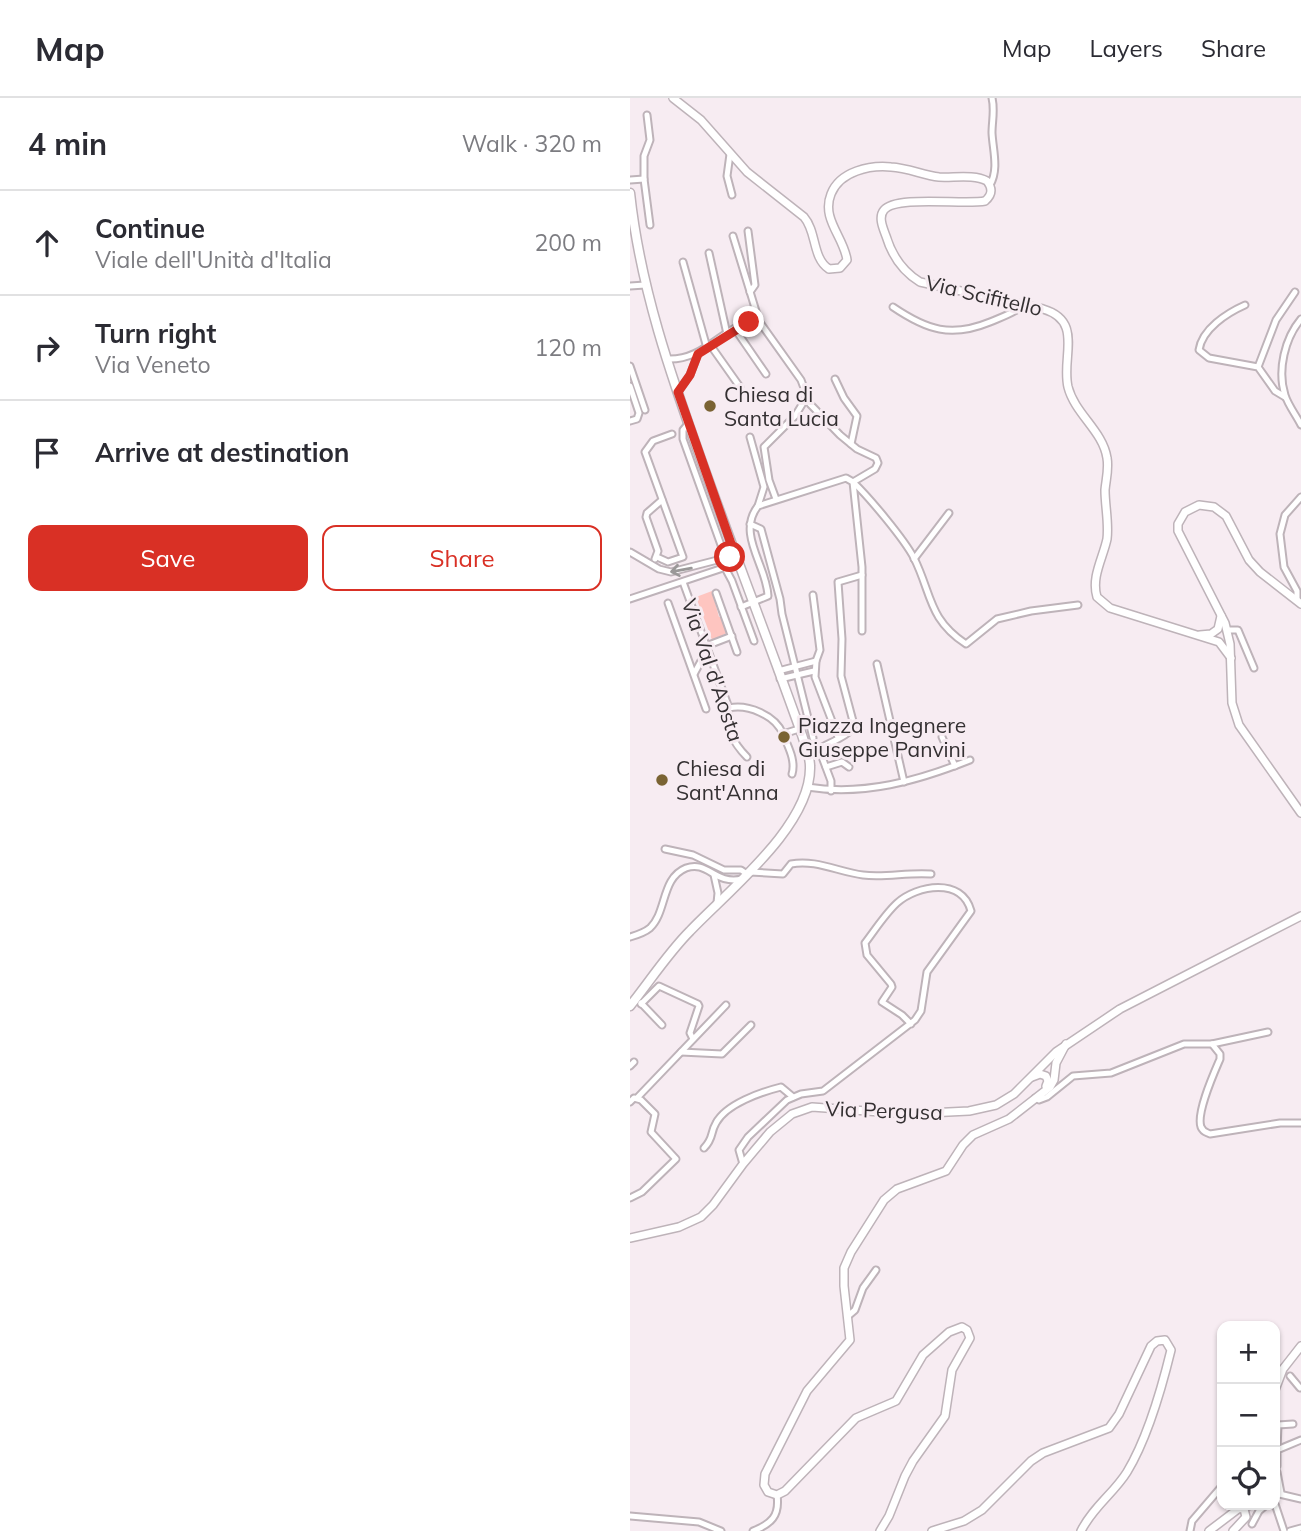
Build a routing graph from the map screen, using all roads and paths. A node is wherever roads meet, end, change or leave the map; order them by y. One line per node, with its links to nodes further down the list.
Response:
1 (674, 98): 4 (main road)
2 (992, 98): 7 (street)
3 (647, 115): 5 (street)
4 (730, 154): 7 (main road); 9 (street)
5 (644, 178): 6 (street); 10 (street)
6 (630, 180)
7 (990, 185): 20 (main road, Via Scifitello)
8 (630, 193): 16 (main road)
9 (732, 195)
10 (650, 225)
11 (748, 232): 17 (street)
12 (733, 236): 17 (street)
13 (709, 253): 27 (street)
14 (683, 262): 28 (street)
15 (630, 285): 16 (street)
16 (645, 285): 30 (main road)
17 (750, 292): 22 (street)
18 (1295, 292): 32 (street)
19 (1245, 304): 32 (street)
20 (1024, 305): 21 (street); 75 (main road, Via Scifitello)
21 (893, 307)
22 (755, 310): 24 (street); 25 (street)
23 (1301, 319): 38 (street)
24 (759, 321): 25 (street); 39 (street)
25 (744, 323): 26 (street)
26 (735, 329): 27 (street); 33 (street)
27 (727, 334): 28 (street)
28 (709, 347): 29 (street); 36 (street)
29 (698, 354): 30 (street); 37 (street)
30 (667, 359): 37 (main road)
31 (630, 366): 40 (street)
32 (1258, 367): 38 (street)
33 (766, 374)
34 (835, 379): 46 (street)
35 (630, 386): 41 (street)
36 (740, 387)
37 (678, 392): 42 (main road)
38 (1285, 397): 43 (street)
39 (806, 398): 46 (street); 49 (street)
40 (645, 410)
41 (630, 421)
42 (688, 424): 56 (main road); 58 (street)
43 (1301, 425)
44 (672, 434): 50 (street)
45 (750, 437): 51 (street)
46 (851, 444): 47 (street)
47 (853, 482): 49 (street); 57 (street); 61 (street)
48 (1301, 497): 66 (street)
49 (776, 499): 51 (street)
50 (662, 500): 55 (street); 55 (street)
51 (758, 506): 53 (street)
52 (950, 513): 57 (street)
53 (750, 524): 68 (street); 82 (street)
54 (630, 552): 59 (street)
55 (657, 557): 59 (street)
56 (737, 559): 58 (street); 60 (street); 68 (main road)
57 (914, 559): 69 (street)
58 (723, 560): 59 (street, one-way to 59); 60 (street)
59 (652, 565)
60 (723, 568): 62 (street); 70 (street)
61 (862, 576): 72 (street); 92 (street)
62 (683, 582): 65 (street); 77 (street, Via Val d'Aosta)
63 (716, 593): 74 (street)
64 (813, 595): 80 (street)
65 (630, 599)
66 (1299, 602): 71 (main road)
67 (668, 603): 85 (street)
68 (752, 603): 70 (street); 87 (main road)
69 (1078, 605)
70 (741, 607): 76 (street)
71 (1221, 612): 73 (main road); 75 (main road)
72 (862, 631)
73 (1228, 633): 75 (main road); 79 (main road); 83 (street)
74 (732, 636): 77 (street); 78 (street)
75 (1213, 637): 79 (main road)
76 (754, 641)
77 (707, 648): 85 (street); 88 (street, Via Val d'Aosta)
78 (737, 652)
79 (1231, 658): 104 (main road)
80 (816, 661): 82 (street); 84 (street)
81 (877, 664): 101 (street)
82 (794, 666): 86 (street); 87 (street)
83 (1254, 668)
84 (814, 671): 86 (street); 92 (street)
85 (694, 674): 89 (street)
86 (797, 674): 87 (street); 94 (street)
87 (779, 675): 90 (main road)
88 (729, 708): 91 (street); 95 (street, Via Val d'Aosta)
89 (706, 709)
90 (799, 729): 91 (street); 102 (main road)
91 (783, 734): 100 (street)
92 (838, 737): 98 (street)
93 (943, 737): 97 (street)
94 (813, 738)
95 (747, 757)
96 (970, 760): 97 (street)
97 (955, 766): 101 (street)
98 (825, 767): 99 (street); 103 (street)
99 (849, 767)
100 (792, 774)
101 (905, 782): 103 (street)
102 (807, 787): 103 (street); 108 (main road)
103 (831, 790)
104 (1301, 813)
105 (665, 849): 108 (street)
106 (930, 874): 108 (street)
107 (715, 875): 109 (street); 110 (street); 112 (street)
108 (746, 875): 109 (street); 110 (main road)
109 (726, 881): 110 (street)
110 (725, 891): 113 (main road)
111 (1301, 916): 120 (main road, Via Pergusa)
112 (630, 937)
113 (636, 1003): 116 (street); 119 (street)
114 (726, 1005): 119 (street)
115 (911, 1024): 115 (street); 128 (street)
116 (662, 1025)
117 (751, 1025): 122 (street)
118 (1268, 1032): 121 (street)
119 (693, 1039): 122 (street)
120 (1066, 1044): 123 (main road, Via Pergusa); 124 (main road)
121 (1212, 1044): 130 (street); 132 (street)
122 (681, 1052): 129 (street)
123 (1046, 1060): 124 (main road); 125 (main road, Via Pergusa); 126 (main road)
124 (1055, 1070): 127 (main road)
125 (1029, 1078): 126 (main road); 134 (main road, Via Pergusa)
126 (1048, 1081): 127 (main road)
127 (1044, 1090): 130 (main road)
128 (793, 1097): 133 (street); 134 (street)
129 (637, 1098): 131 (street); 135 (street)
130 (1035, 1098): 138 (main road)
131 (630, 1102)
132 (1301, 1123)
133 (704, 1148)
134 (743, 1164): 136 (main road, Via Pergusa)
135 (630, 1198)
136 (630, 1238)
137 (876, 1270): 138 (street)
138 (848, 1316): 150 (main road)
139 (1301, 1346): 140 (main road)
140 (1298, 1353): 142 (main road)
141 (1290, 1376): 143 (street)
142 (1277, 1384)
143 (1301, 1389)
144 (1293, 1424): 146 (street)
145 (1301, 1440): 147 (street)
146 (1277, 1447)
147 (1280, 1449)
148 (1217, 1492): 164 (street)
149 (1280, 1494): 151 (street)
150 (777, 1495): 160 (street); 161 (main road)
151 (1301, 1499)
152 (1237, 1510): 165 (main road)
153 (1246, 1510): 166 (main road)
154 (1260, 1510): 157 (street)
155 (1277, 1510): 167 (street)
156 (630, 1516): 159 (street)
157 (1252, 1524)
158 (1301, 1528): 168 (street)
159 (720, 1531)
160 (753, 1531)
161 (880, 1531)
162 (932, 1531): 163 (main road)
163 (1082, 1531)
164 (1190, 1531)
165 (1209, 1531)
166 (1233, 1531)
167 (1284, 1531)
168 (1290, 1531)

